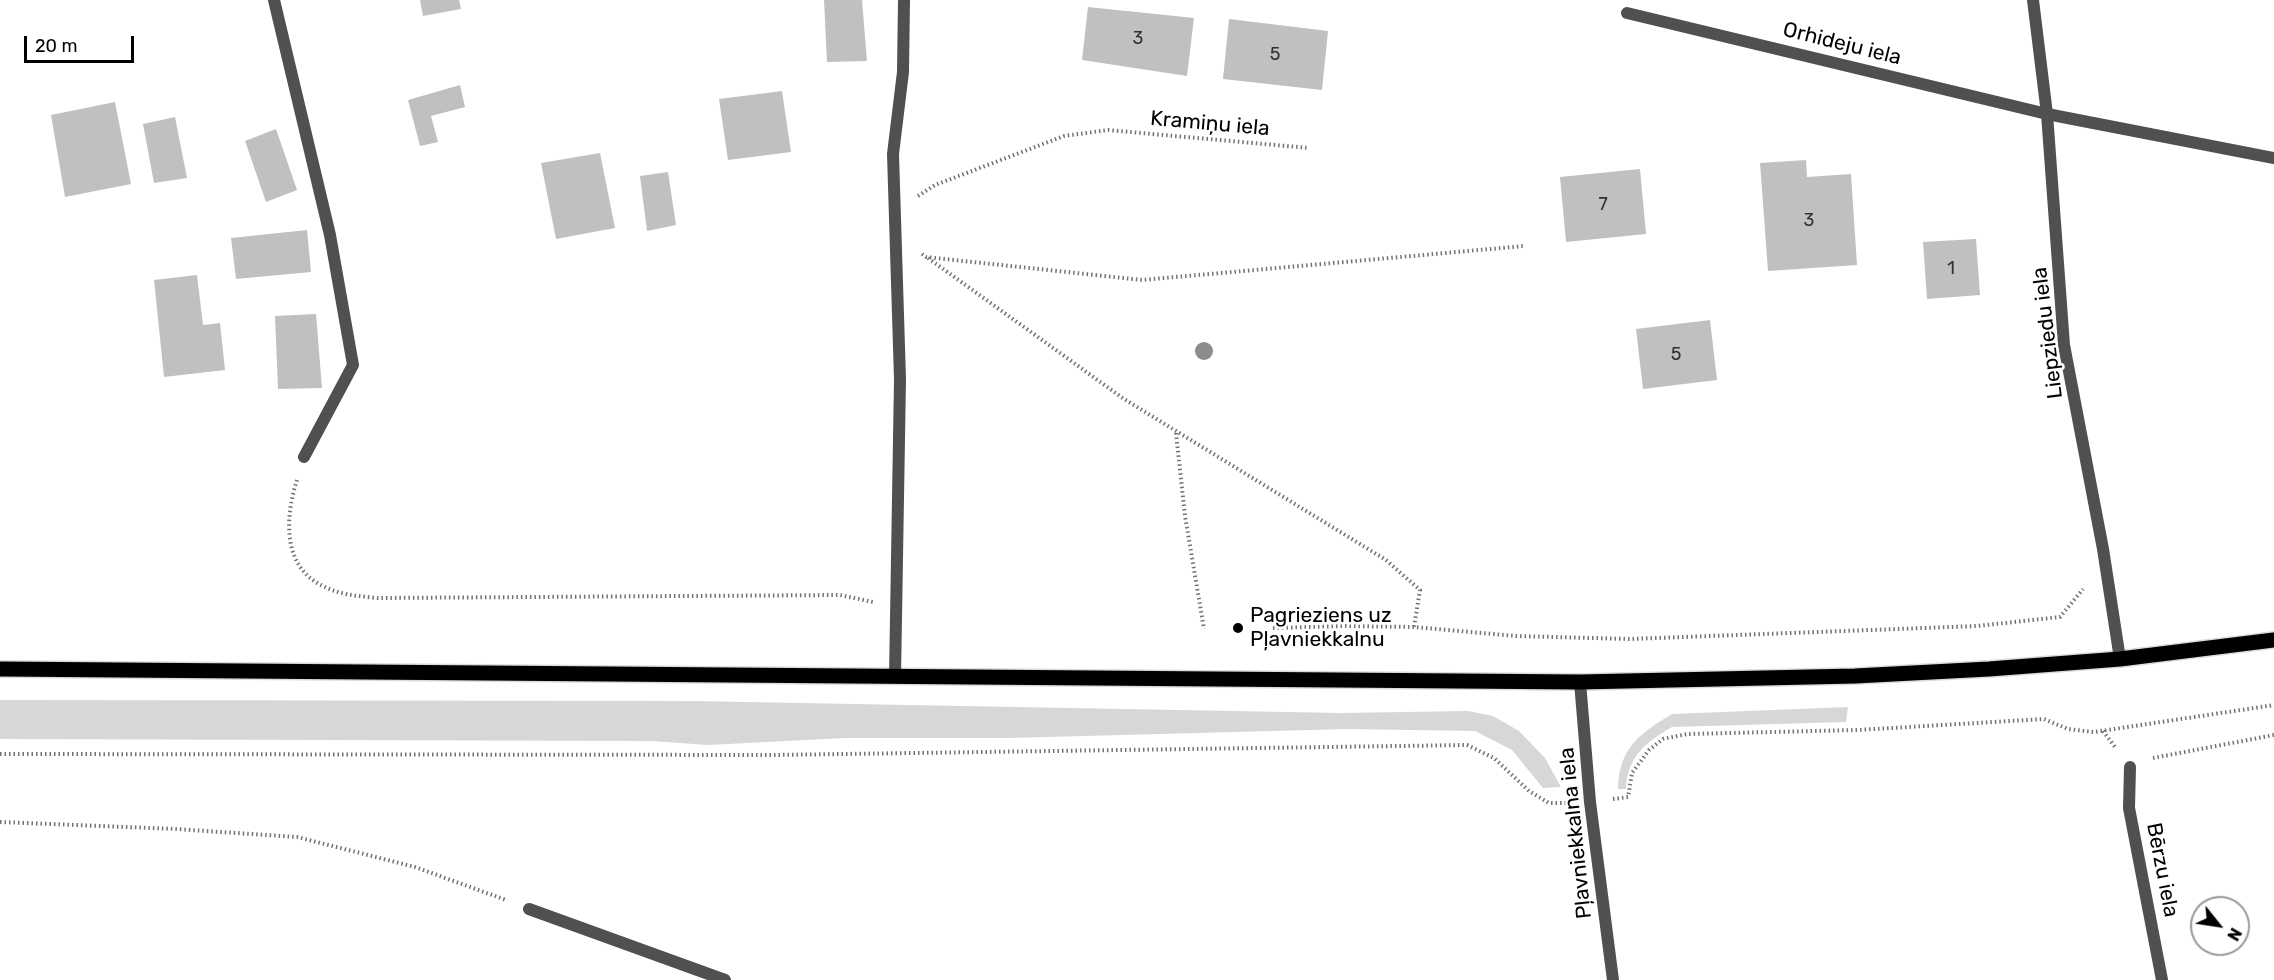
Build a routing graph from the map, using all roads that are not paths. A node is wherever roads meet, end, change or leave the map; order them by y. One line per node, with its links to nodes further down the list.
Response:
1 (273, 0): 7 (street)
2 (904, 0): 11 (street)
3 (2033, 0): 5 (street, Liepziedu iela)
4 (1627, 13): 5 (street, Orhideju iela)
5 (2047, 114): 6 (street, Orhideju iela); 9 (street, Liepziedu iela)
6 (2274, 158)
7 (304, 457)
8 (2274, 640): 9 (main road)
9 (2120, 659): 12 (main road)
10 (0, 669): 11 (main road)
11 (895, 677): 12 (main road)
12 (1580, 682): 16 (street, Pļavniekkalna iela)
13 (2130, 766): 17 (street, Bērzu iela)
14 (529, 909): 15 (street)
15 (725, 980)
16 (1613, 980)
17 (2162, 980)

